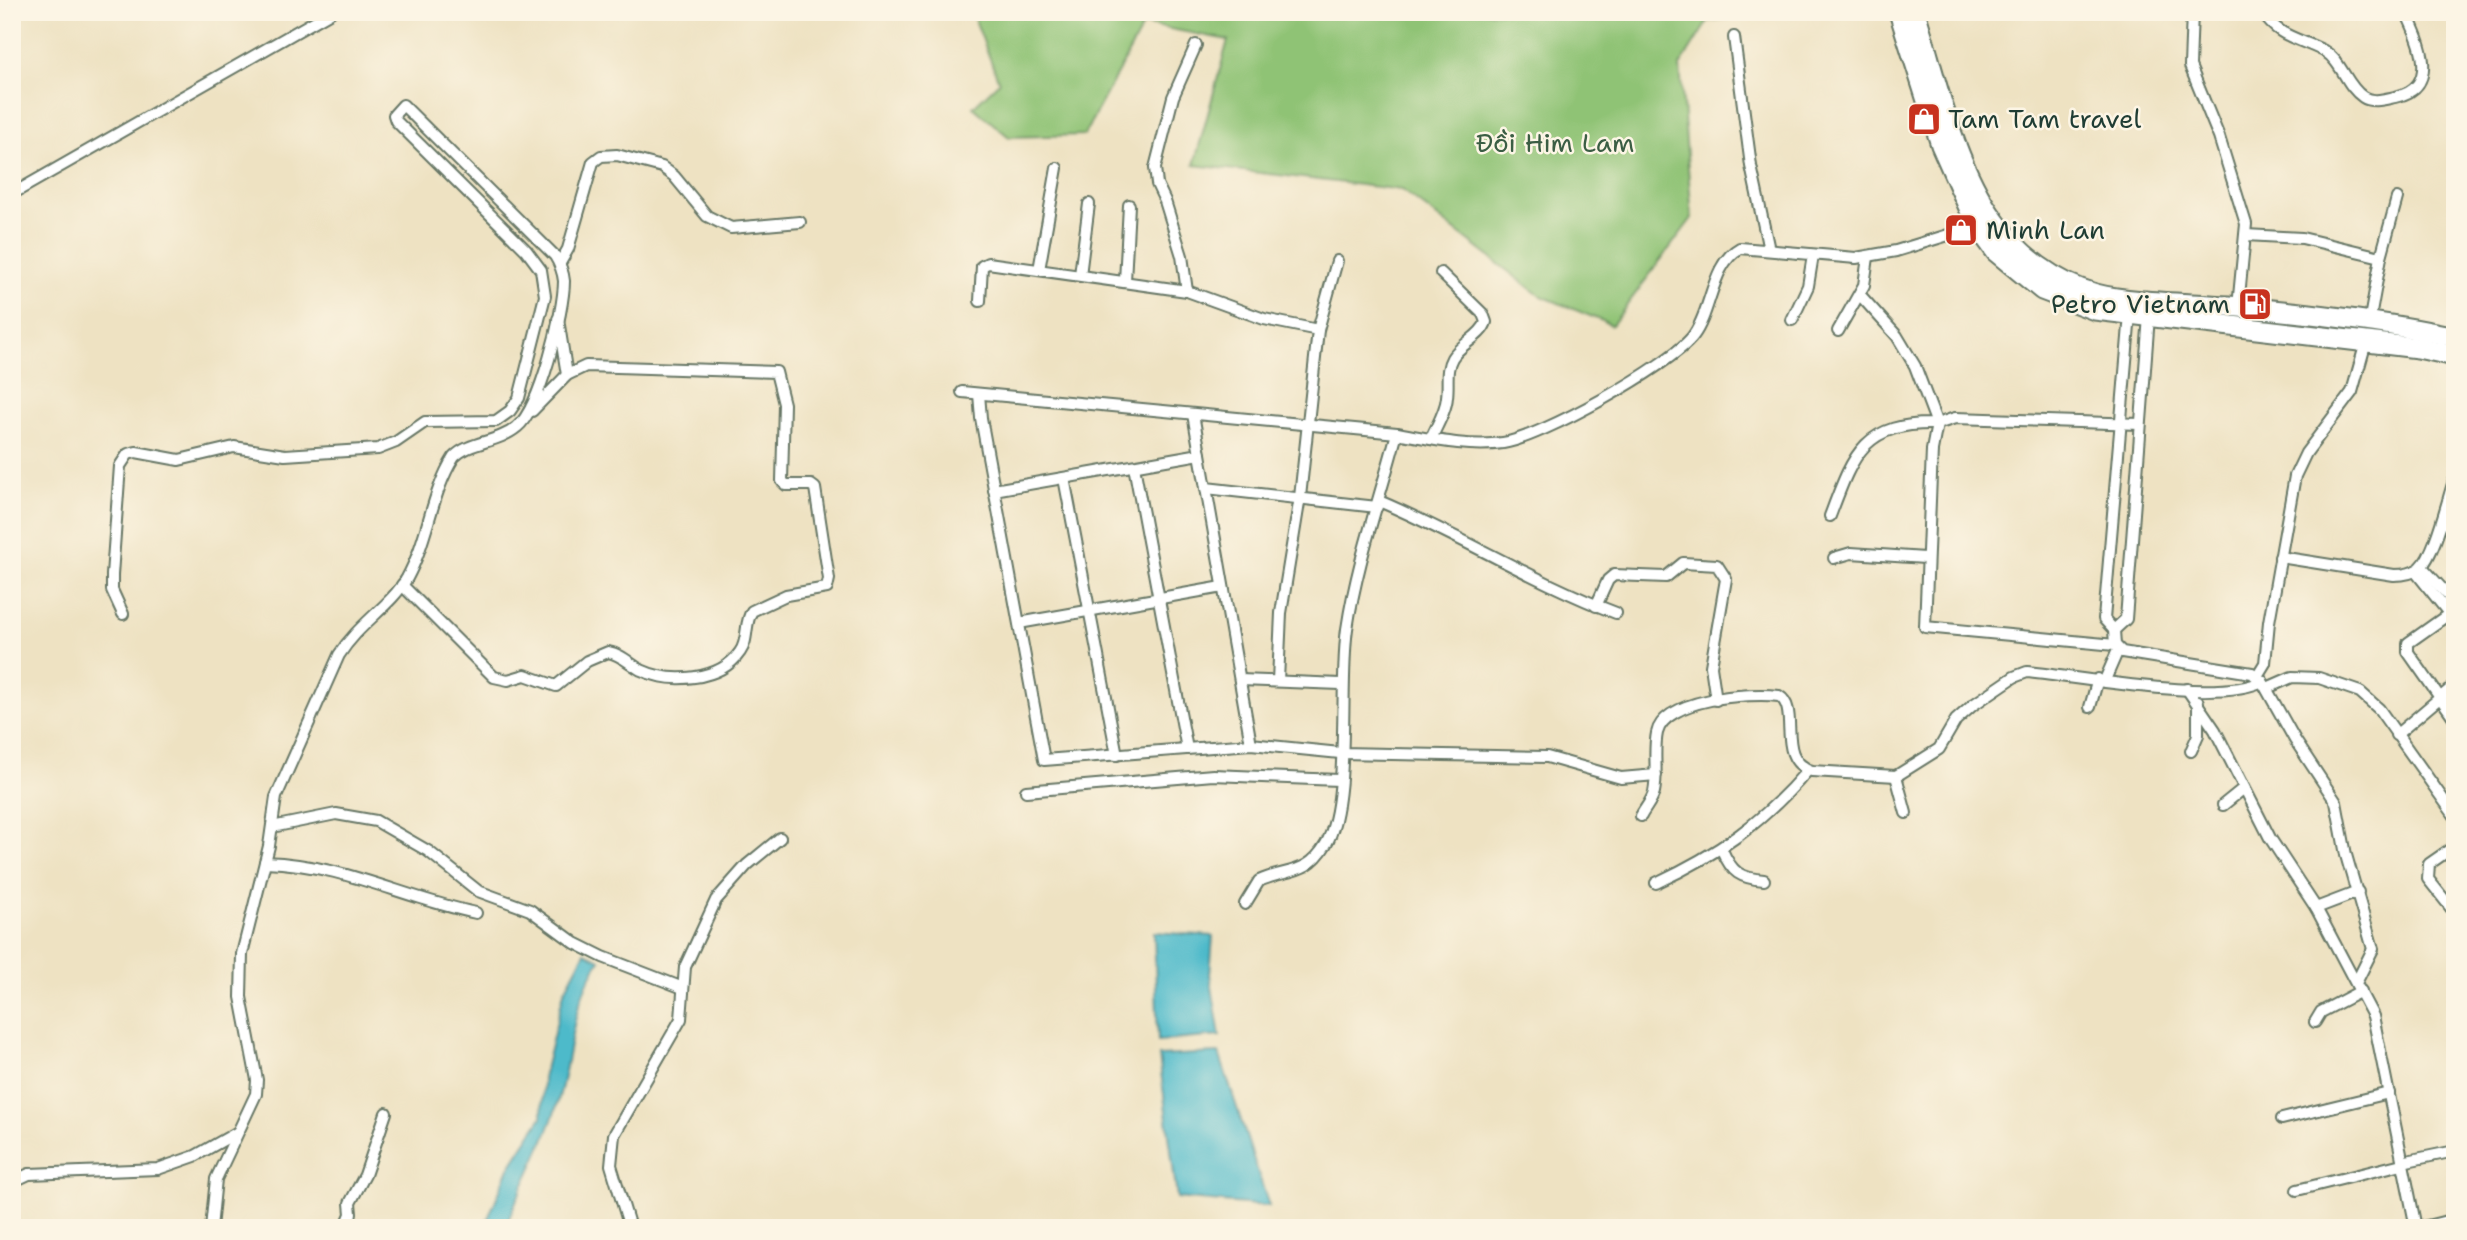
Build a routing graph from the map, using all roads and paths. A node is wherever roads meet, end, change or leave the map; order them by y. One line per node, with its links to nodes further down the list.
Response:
1 (331, 12): 10 (street)
2 (1899, 12): 15 (highway)
3 (1915, 12): 15 (highway)
4 (2192, 12): 16 (street)
5 (2262, 12): 6 (street)
6 (2406, 12)
7 (1734, 37): 17 (street)
8 (1196, 46): 27 (street)
9 (1057, 168): 23 (street)
10 (12, 194)
11 (2397, 198): 20 (street)
12 (1089, 204): 25 (street)
13 (1129, 205): 26 (street)
14 (800, 222): 22 (street)
15 (1985, 222): 19 (street); 30 (highway); 31 (highway)
16 (2246, 235): 20 (street); 30 (street)
17 (1769, 250): 18 (street); 50 (street)
18 (1813, 256): 19 (street); 33 (street)
19 (1868, 257): 28 (street)
20 (2381, 257): 36 (street)
21 (1337, 261): 34 (street)
22 (560, 263): 32 (street); 48 (street)
23 (1039, 270): 25 (street); 29 (street)
24 (1441, 274): 50 (street)
25 (1080, 275): 26 (street)
26 (1125, 281): 27 (street)
27 (1187, 291): 34 (street)
28 (1860, 295): 35 (street); 45 (street)
29 (980, 301)
30 (2238, 307): 36 (highway)
31 (2140, 315): 36 (highway); 44 (street); 47 (street)
32 (558, 316): 39 (street); 42 (street)
33 (1792, 320)
34 (1318, 330): 46 (street)
35 (1838, 331)
36 (2368, 333): 37 (highway); 38 (highway); 62 (street)
37 (2455, 337)
38 (2455, 356)
39 (568, 375): 42 (street); 66 (street)
40 (962, 392): 41 (street)
41 (979, 394): 43 (street); 56 (street)
42 (530, 413): 48 (street)
43 (1193, 414): 46 (street); 51 (street)
44 (2121, 423): 45 (street); 47 (street); 60 (street)
45 (1937, 424): 59 (street); 64 (street)
46 (1308, 425): 49 (street); 57 (street)
47 (2140, 425): 61 (street)
48 (478, 433): 66 (street); 73 (street)
49 (1397, 433): 50 (street); 58 (street)
50 (1431, 439)
51 (1200, 454): 52 (street); 55 (street)
52 (1134, 466): 53 (street); 68 (street)
53 (1064, 478): 56 (street); 70 (street)
54 (2454, 481): 65 (street)
55 (1206, 488): 57 (street); 67 (street)
56 (994, 490): 74 (street)
57 (1300, 496): 58 (street); 80 (street)
58 (1378, 504): 69 (street); 82 (street)
59 (1830, 516)
60 (2111, 538): 61 (street); 75 (street)
61 (2133, 540): 75 (street)
62 (2280, 556): 65 (street); 81 (street)
63 (1834, 558): 64 (street)
64 (1925, 558): 76 (street)
65 (2418, 569): 72 (street)
66 (402, 585): 106 (street)
67 (1223, 587): 68 (street); 79 (street)
68 (1160, 599): 70 (street); 92 (street)
69 (1596, 606): 71 (street); 86 (street)
70 (1090, 612): 74 (street); 95 (street)
71 (1616, 613)
72 (2453, 613): 85 (street)
73 (123, 614)
74 (1019, 624): 95 (street)
75 (2114, 630): 76 (street)
76 (2116, 648): 77 (street); 78 (street)
77 (2194, 666): 81 (street); 84 (street)
78 (2101, 679): 84 (street); 88 (street); 98 (street)
79 (1240, 680): 80 (street); 91 (street)
80 (1278, 681): 82 (street)
81 (2262, 682): 84 (street); 90 (street); 113 (street)
82 (1342, 684): 94 (street)
83 (2455, 685): 85 (street)
84 (2192, 689): 87 (street)
85 (2439, 698): 89 (street); 90 (street)
86 (1716, 700): 96 (street); 97 (street)
87 (2198, 702): 93 (street); 100 (street)
88 (2090, 707)
89 (2455, 719)
90 (2396, 735): 105 (street)
91 (1251, 744): 92 (street); 94 (street)
92 (1187, 749): 95 (street)
93 (2192, 751)
94 (1340, 753): 97 (street); 99 (street)
95 (1117, 755)
96 (1808, 770): 98 (street); 109 (street)
97 (1656, 775): 104 (street)
98 (1896, 776): 103 (street)
99 (1339, 780): 101 (street); 114 (street)
100 (2244, 788): 102 (street); 115 (street)
101 (1026, 790)
102 (2223, 805)
103 (1906, 813)
104 (1641, 816)
105 (2455, 816)
106 (272, 827): 110 (street); 119 (street)
107 (780, 838): 119 (street)
108 (2455, 846): 117 (street)
109 (1722, 850): 111 (street); 112 (street)
110 (265, 862): 116 (street); 124 (street)
111 (1764, 880)
112 (1656, 883)
113 (2358, 892): 115 (street); 118 (street)
114 (1245, 904)
115 (2316, 908): 118 (street)
116 (476, 913)
117 (2455, 913)
118 (2359, 986): 120 (street); 121 (street)
119 (683, 988): 134 (street)
120 (2315, 1022)
121 (2389, 1093): 123 (street); 126 (street)
122 (386, 1113): 133 (street)
123 (2282, 1119)
124 (236, 1133): 128 (street); 132 (street)
125 (2455, 1152): 126 (street)
126 (2402, 1163): 130 (street); 135 (street)
127 (12, 1174): 128 (street)
128 (29, 1174): 129 (street)
129 (12, 1182)
130 (2297, 1190)
131 (2455, 1219): 135 (street)
132 (211, 1228)
133 (345, 1228)
134 (630, 1228)
135 (2417, 1228)

